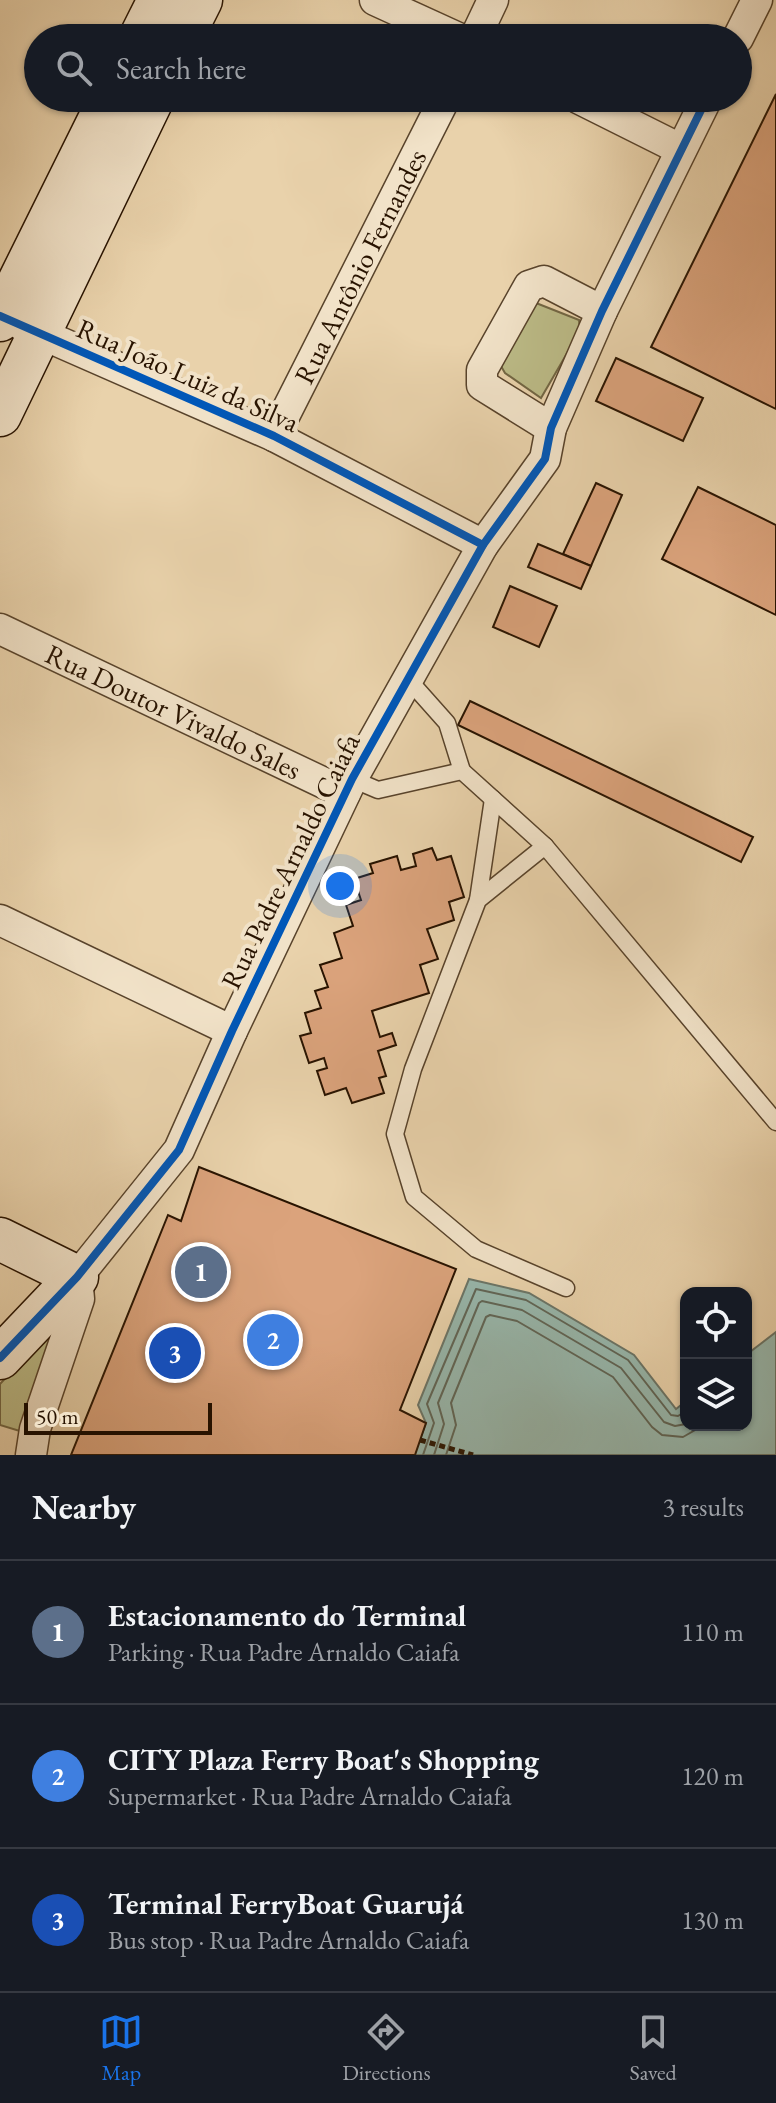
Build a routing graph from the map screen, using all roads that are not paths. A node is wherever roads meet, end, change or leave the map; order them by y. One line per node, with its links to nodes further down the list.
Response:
1 (159, 0): 6 (street)
2 (201, 0): 7 (street)
3 (375, 0): 8 (street)
4 (493, 0): 9 (street)
5 (757, 0): 10 (street)
6 (147, 24)
7 (189, 24)
8 (427, 24)
9 (482, 24)
10 (745, 24)
11 (103, 112): 18 (street)
12 (146, 112): 19 (street)
13 (438, 112): 22 (street, Rua Antônio Fernandes)
14 (606, 112): 16 (street)
15 (700, 112): 16 (street, Rua Padre Arnaldo Caiafa)
16 (680, 149): 17 (street, Rua Padre Arnaldo Caiafa)
17 (602, 311): 21 (street, Rua Padre Arnaldo Caiafa); 21 (street)
18 (1, 318): 19 (street, Rua João Luiz da Silva)
19 (40, 333): 20 (street); 22 (street, Rua João Luiz da Silva)
20 (0, 415)
21 (551, 428): 23 (street, Rua Padre Arnaldo Caiafa)
22 (274, 436): 23 (street, Rua João Luiz da Silva)
23 (483, 545): 25 (street, Rua Padre Arnaldo Caiafa)
24 (0, 629): 27 (street, Rua Doutor Vivaldo Sales)
25 (407, 678): 26 (lane); 27 (street, Rua Padre Arnaldo Caiafa)
26 (462, 771): 27 (lane); 28 (lane)
27 (349, 786): 32 (street, Rua Padre Arnaldo Caiafa)
28 (493, 799): 29 (lane); 30 (lane)
29 (545, 846): 30 (lane); 33 (lane)
30 (478, 900): 36 (lane)
31 (0, 920): 32 (street)
32 (232, 1031): 35 (street, Rua Padre Arnaldo Caiafa)
33 (776, 1122)
34 (0, 1239): 35 (street)
35 (77, 1277): 37 (street, Rua Padre Arnaldo Caiafa); 38 (street)
36 (566, 1288)
37 (0, 1358)
38 (31, 1455)

